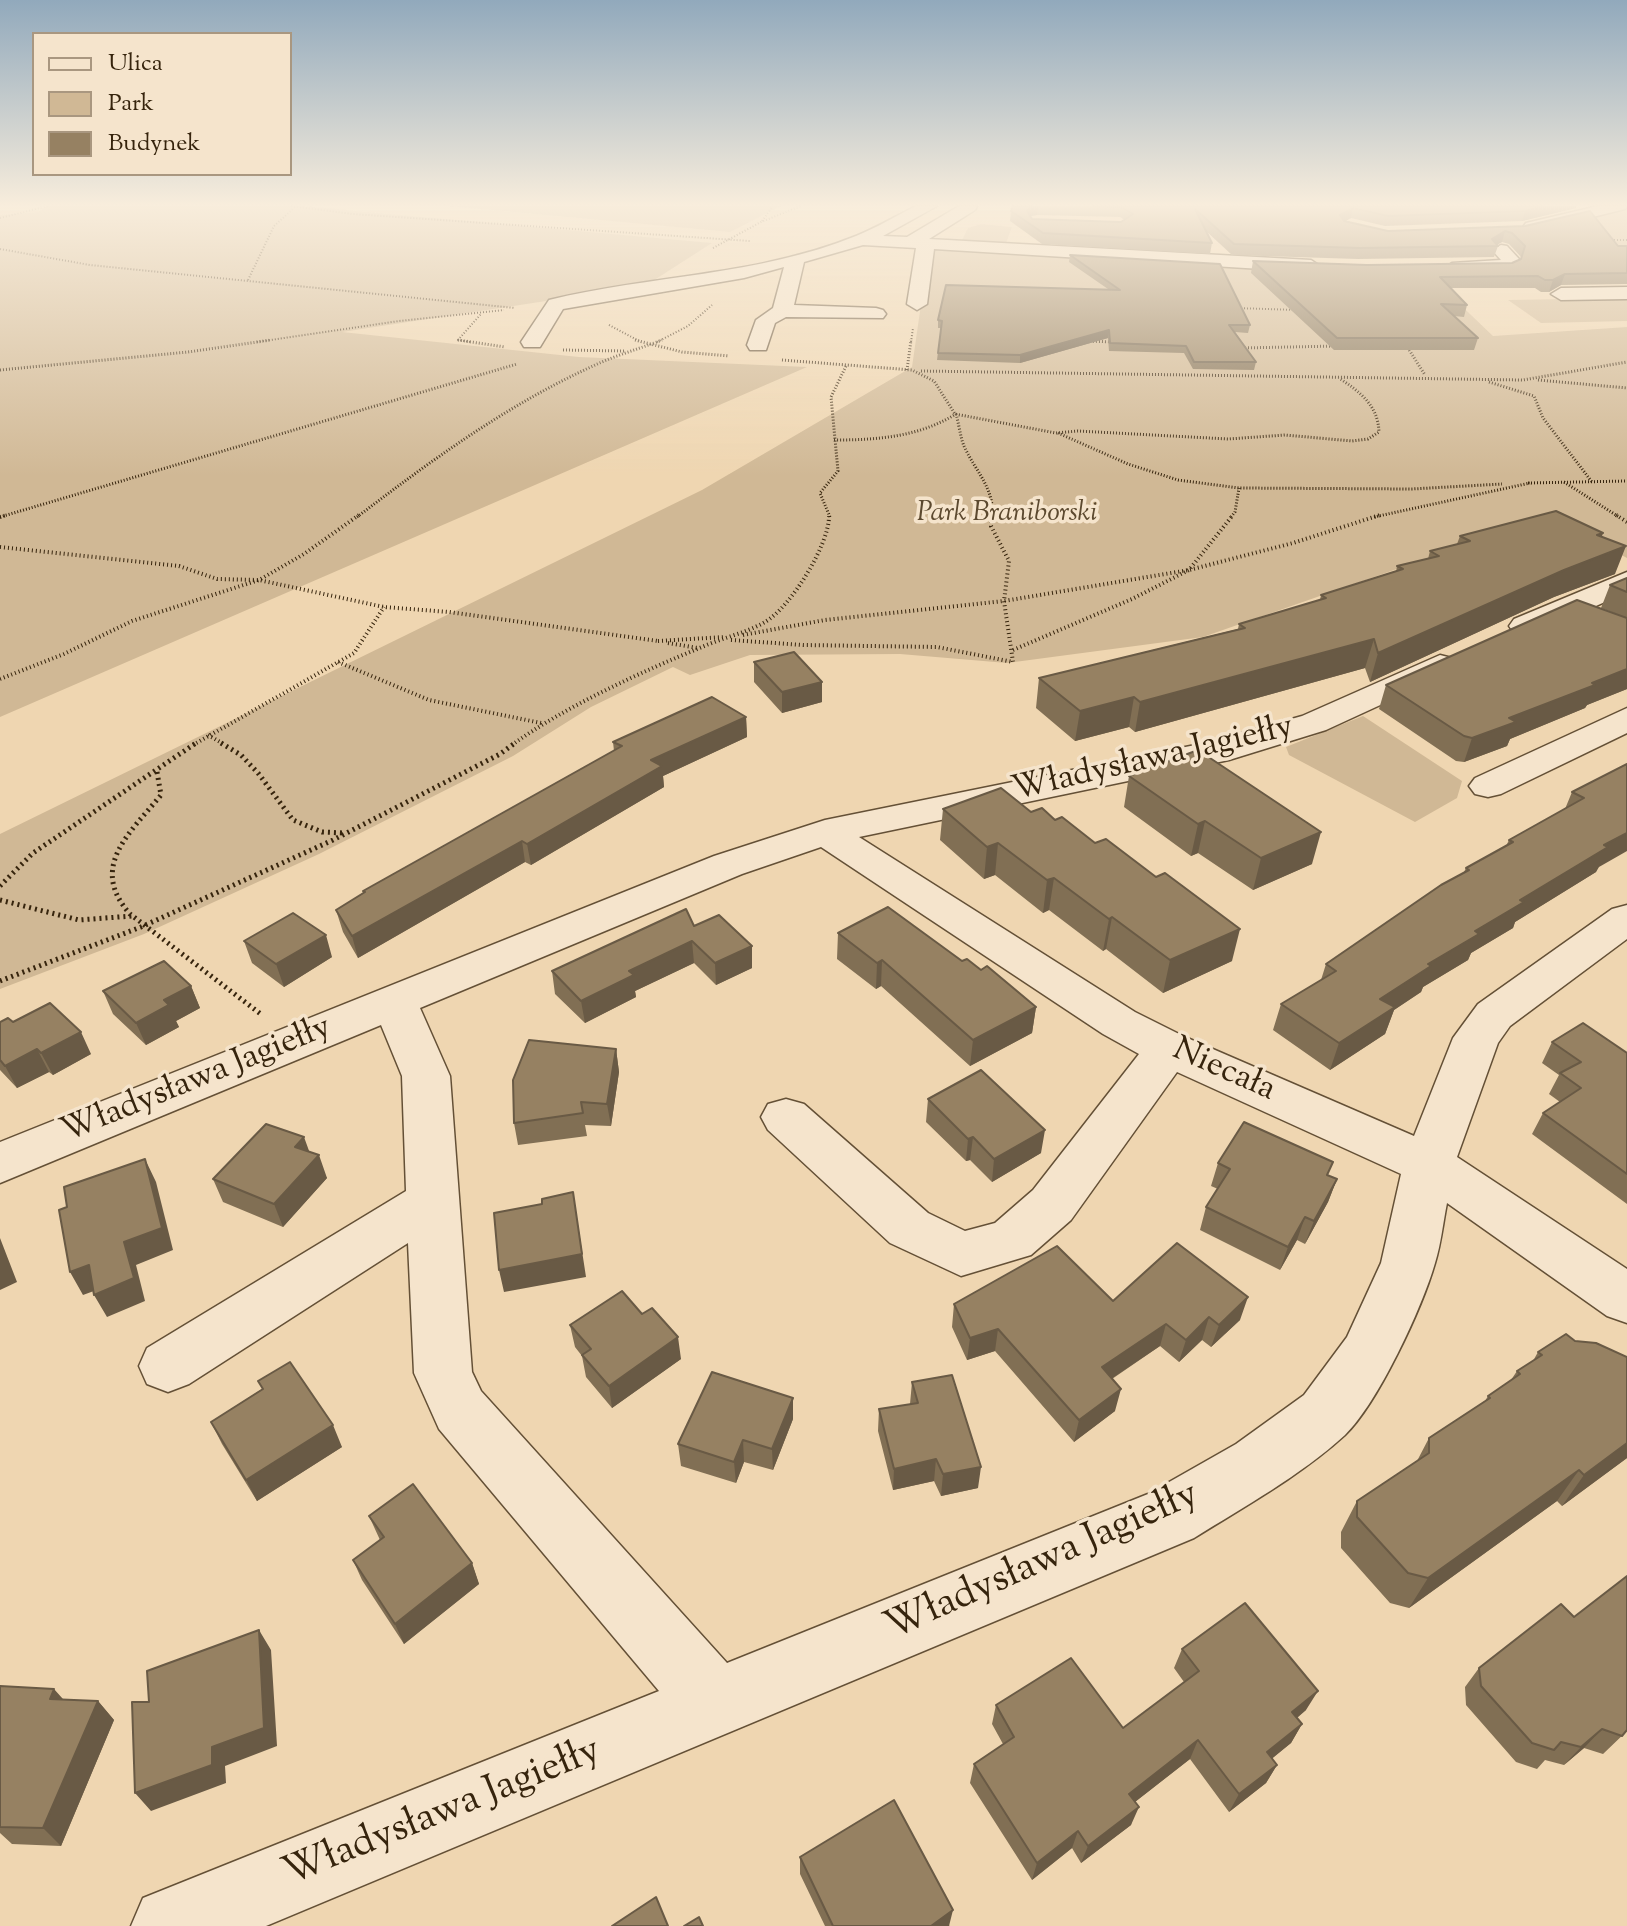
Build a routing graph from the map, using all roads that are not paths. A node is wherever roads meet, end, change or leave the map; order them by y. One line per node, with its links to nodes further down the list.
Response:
1 (603, 296): 10 (street)
2 (788, 296): 9 (street)
3 (798, 296): 8 (street)
4 (815, 296): 6 (street)
5 (917, 296): 7 (street)
6 (857, 299)
7 (917, 304)
8 (876, 314)
9 (758, 345)
10 (529, 352)
11 (1627, 581): 14 (street, Władysława Jagiełły)
12 (1627, 719): 13 (street)
13 (1488, 786)
14 (825, 832): 16 (street, Władysława Jagiełły); 17 (street, Niecała)
15 (1627, 918): 20 (street, Władysława Jagiełły)
16 (394, 1000): 19 (street, Władysława Jagiełły); 21 (street)
17 (1168, 1049): 18 (street); 20 (street, Niecała)
18 (786, 1117)
19 (0, 1163)
20 (1429, 1164): 22 (street, Niecała); 24 (street, Władysława Jagiełły)
21 (432, 1201): 23 (street); 24 (street)
22 (1627, 1299)
23 (168, 1366)
24 (716, 1704): 25 (street, Władysława Jagiełły)
25 (171, 1926)

